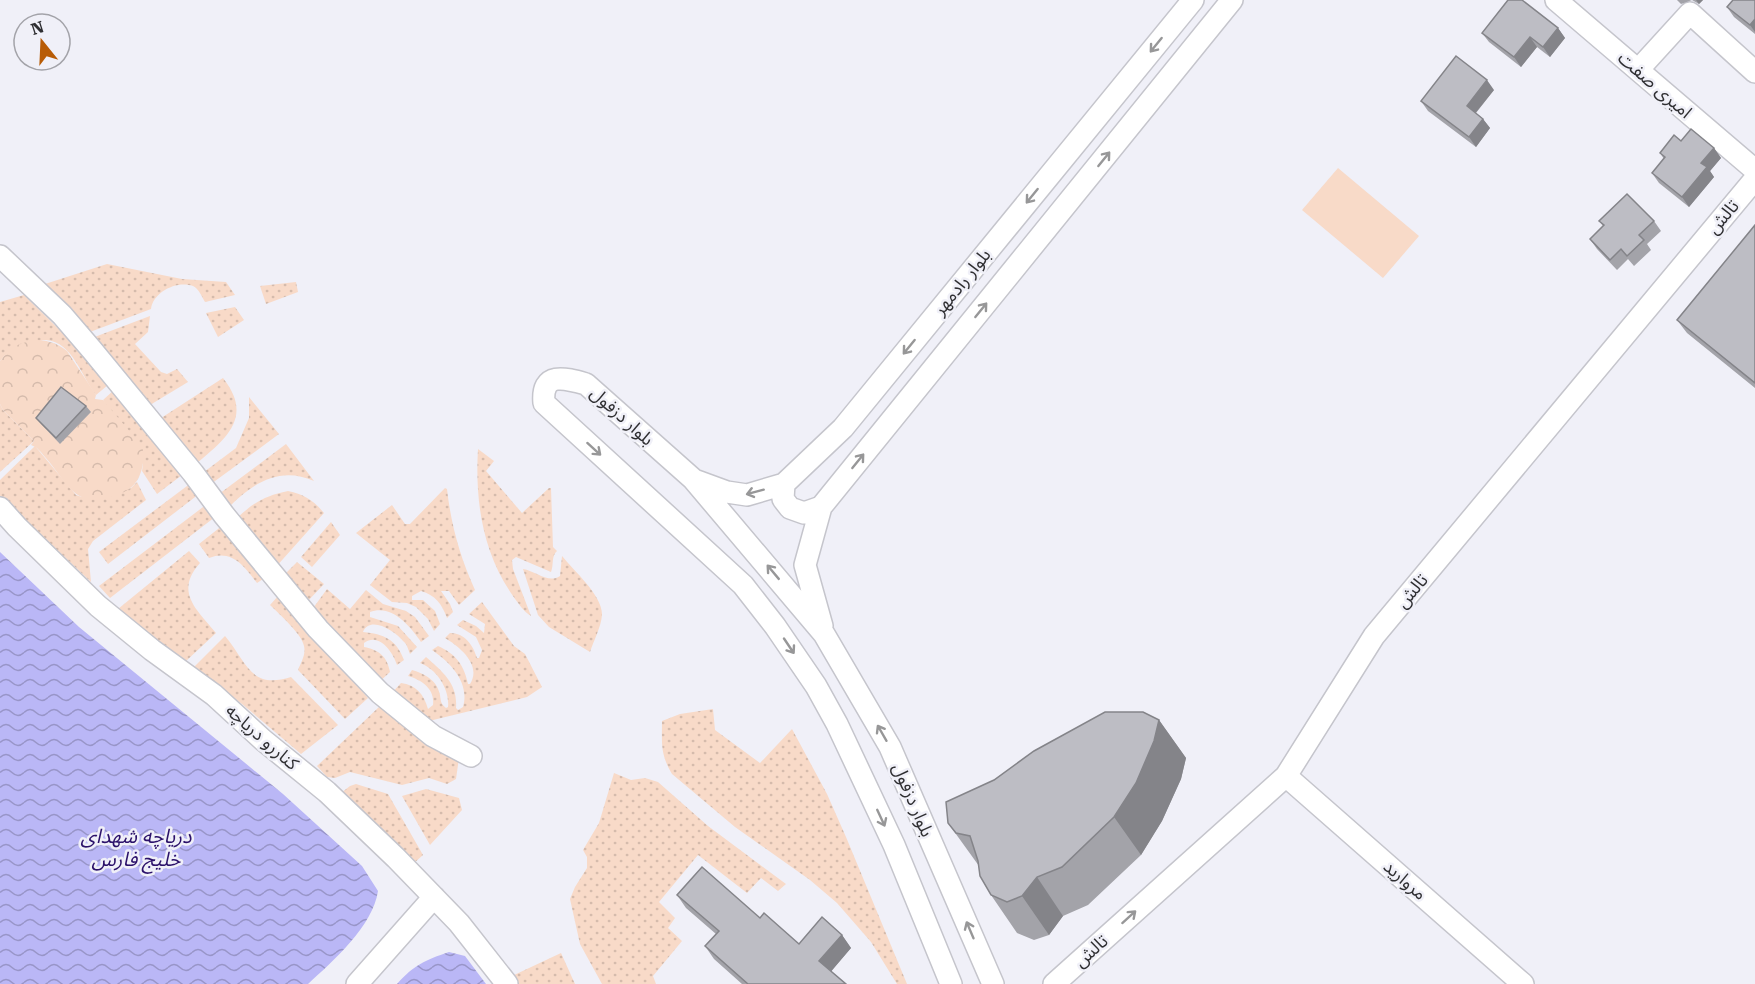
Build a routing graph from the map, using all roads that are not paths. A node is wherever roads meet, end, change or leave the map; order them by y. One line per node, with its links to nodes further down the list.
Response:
1 (1193, 0): 10 (street, بلوار رادمهر, one-way to 10)
2 (1232, 0): 11 (street, بلوار رادمهر, one-way to 2)
3 (1556, 0): 4 (street, امیری صفت)
4 (1638, 70): 5 (street); 6 (street, امیری صفت)
5 (1755, 72)
6 (1755, 170)
7 (1755, 179): 15 (street, تالش)
8 (0, 256): 14 (street)
9 (693, 480): 10 (street, بلوار رادمهر, one-way to 9); 13 (street, بلوار دزفول, one-way to 9); 19 (street, بلوار دزفول, one-way to 19)
10 (784, 484): 11 (street)
11 (821, 507): 13 (street)
12 (0, 508): 16 (street, کناررو دریاچه)
13 (824, 634): 20 (street, بلوار دزفول, one-way to 13)
14 (471, 756)
15 (1286, 776): 21 (street, تالش, one-way to 15); 22 (street, مروارید)
16 (434, 897): 17 (street); 18 (street, کناررو دریاچه)
17 (357, 984)
18 (507, 984)
19 (951, 984)
20 (993, 984)
21 (1054, 984)
22 (1523, 984)

